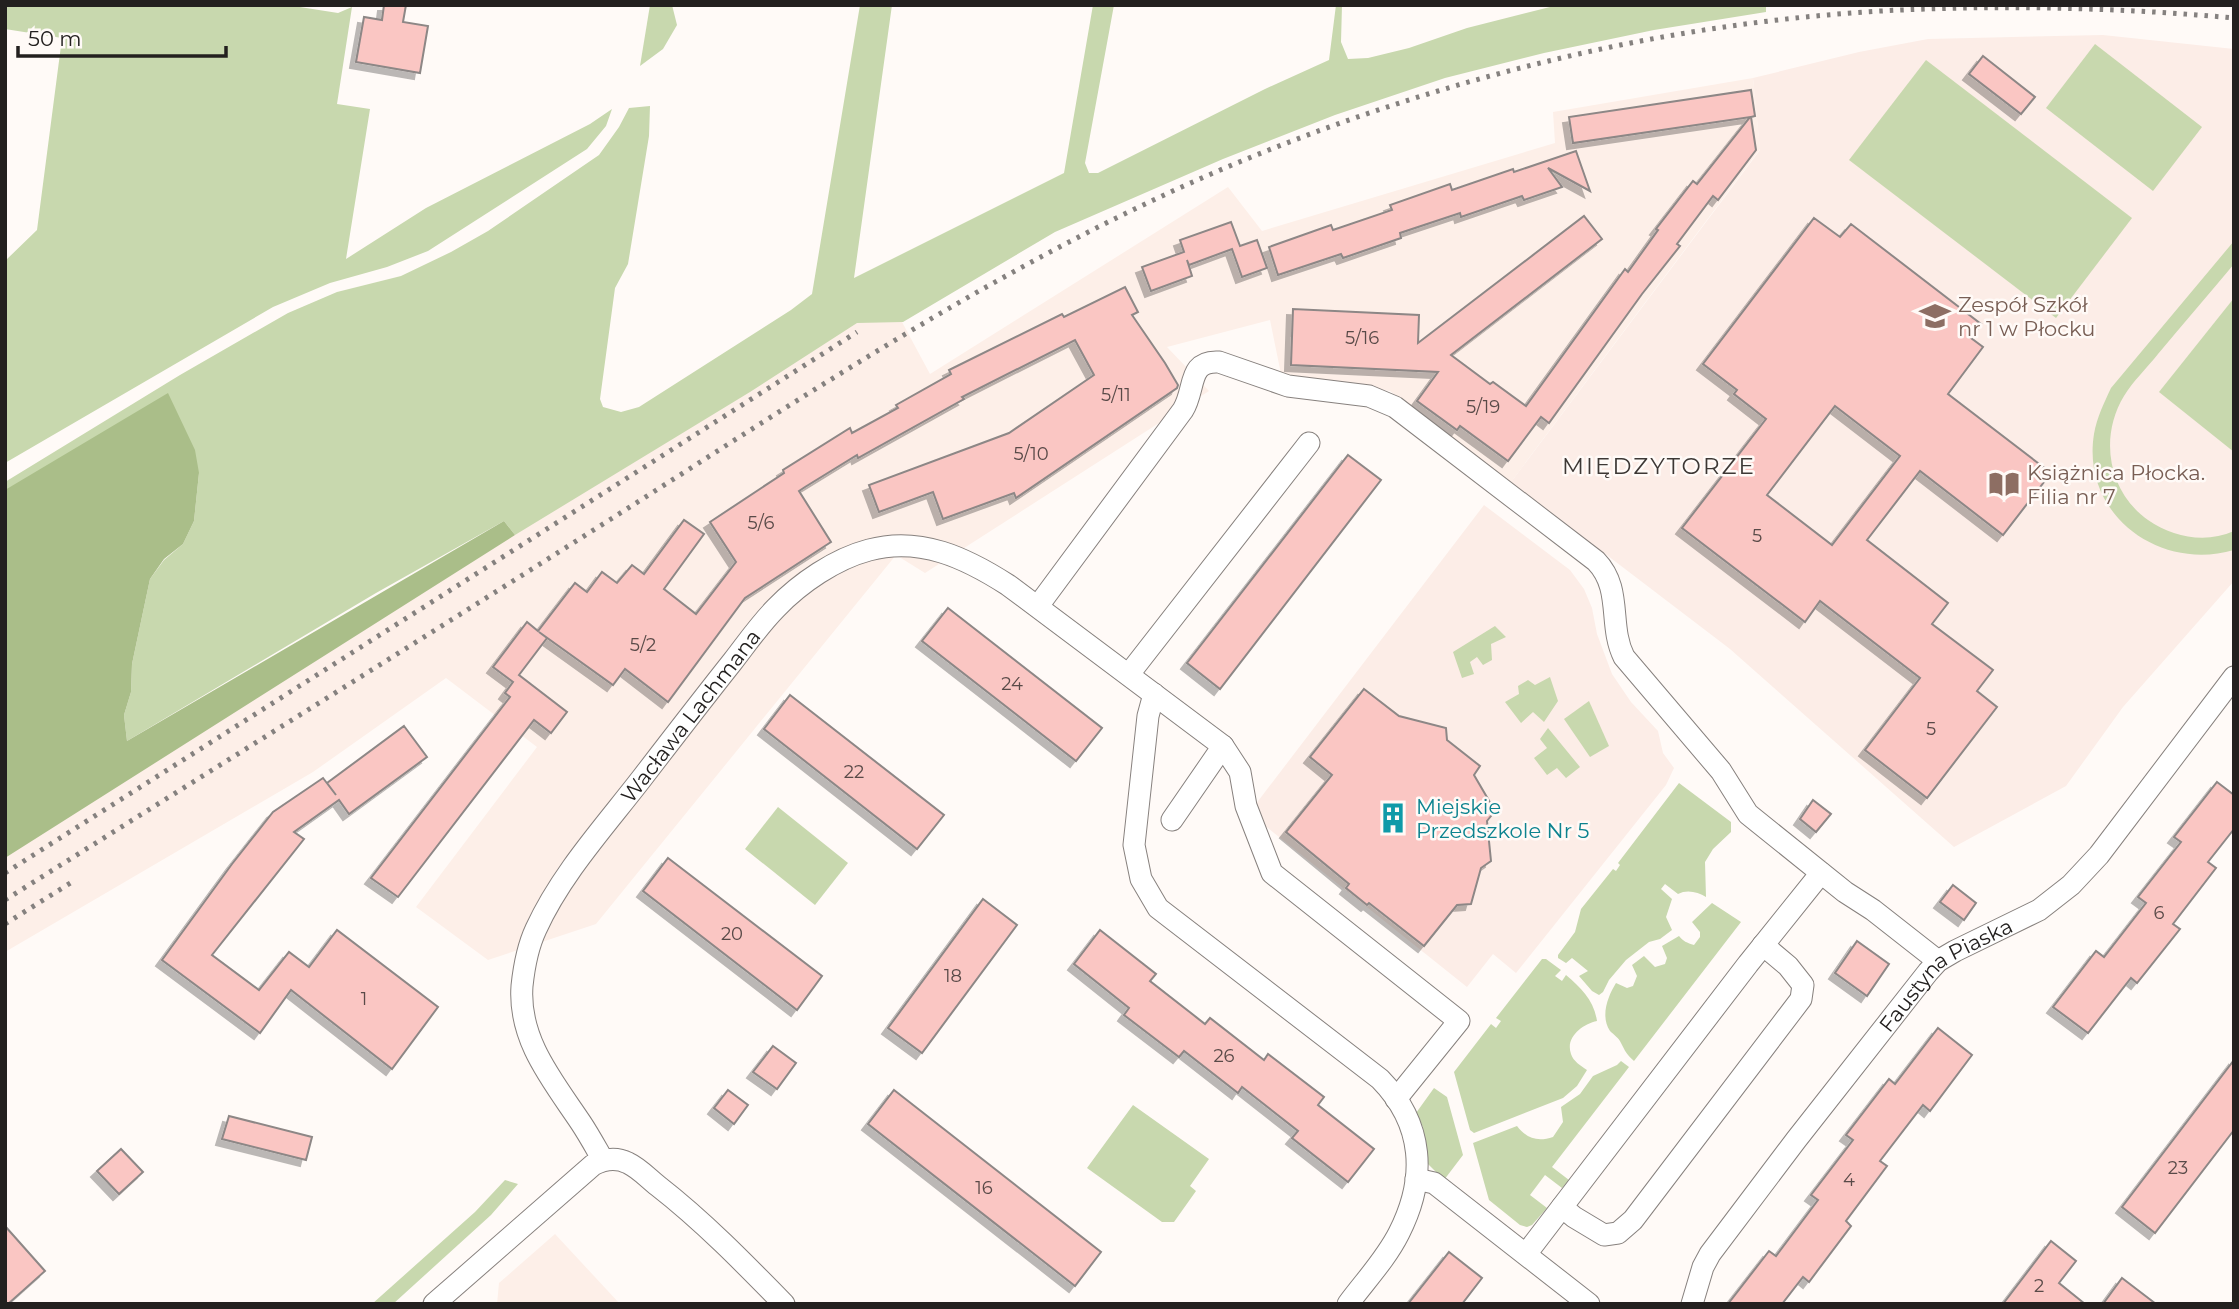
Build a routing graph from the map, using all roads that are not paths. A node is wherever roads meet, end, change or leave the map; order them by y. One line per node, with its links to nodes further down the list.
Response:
1 (1309, 443): 3 (street)
2 (1038, 607): 3 (street, Wacława Lachmana); 8 (street); 12 (street, Wacława Lachmana)
3 (1129, 674): 5 (street, Wacława Lachmana)
4 (2234, 677): 10 (street, Faustyna Piaska)
5 (1154, 694): 6 (street, Wacława Lachmana); 11 (street)
6 (1223, 746): 7 (street); 11 (street)
7 (1172, 820)
8 (1821, 873): 9 (street); 10 (street)
9 (1763, 945): 14 (street); 14 (street)
10 (1938, 961): 20 (street, Faustyna Piaska)
11 (1396, 1099): 13 (street)
12 (603, 1160): 16 (street); 17 (street)
13 (1416, 1179): 15 (street); 18 (street)
14 (1562, 1207): 15 (street)
15 (1526, 1254): 19 (street)
16 (434, 1304)
17 (784, 1304)
18 (1348, 1304)
19 (1588, 1304)
20 (1692, 1304)

